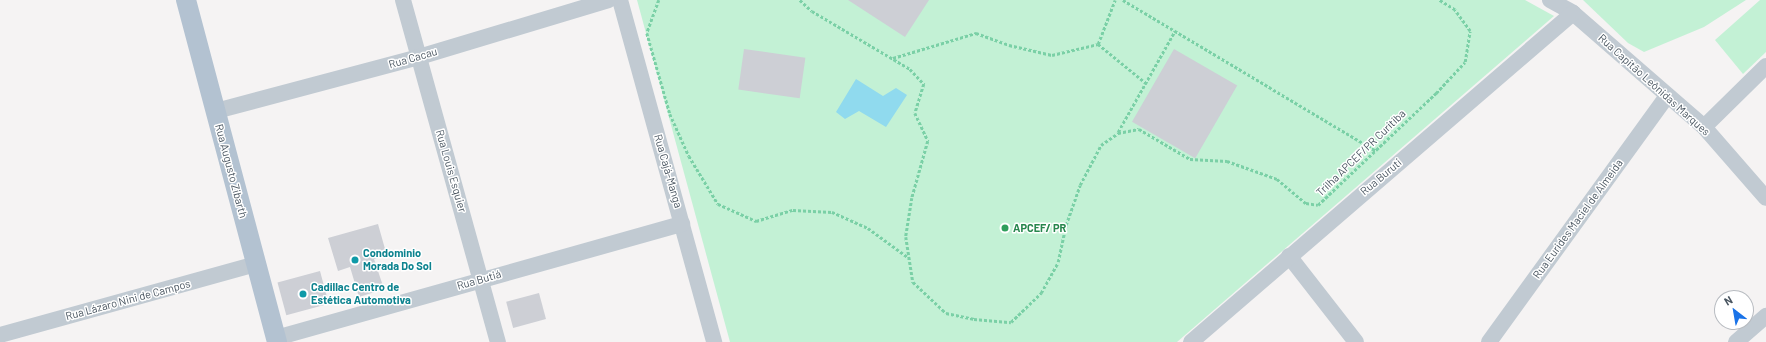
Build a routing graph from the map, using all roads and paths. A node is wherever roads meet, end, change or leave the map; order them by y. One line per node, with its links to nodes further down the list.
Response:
1 (186, 0): 19 (main road, Rua Augusto Zibarth)
2 (403, 0): 14 (street, Rua Louis Esquier)
3 (609, 0): 14 (street, Rua Cacau)
4 (620, 0): 24 (street, Rua Cajá-Manga)
5 (659, 0): 26 (path)
6 (800, 0): 15 (path, Trilha APCEF/PR Curitiba)
7 (1115, 0): 13 (path)
8 (1123, 0): 12 (path)
9 (1439, 0): 22 (path, Trilha APCEF/PR Curitiba)
10 (1550, 0): 11 (street, Rua Capitão Leônidas Marques)
11 (1573, 13): 18 (street, Rua Capitão Leônidas Marques); 25 (street, Rua Buruti)
12 (1175, 31): 17 (path); 22 (path)
13 (1098, 44): 15 (path); 17 (path)
14 (419, 57): 19 (street, Rua Cacau); 28 (street, Rua Louis Esquier)
15 (892, 58): 26 (path, Trilha APCEF/PR Curitiba)
16 (1766, 66): 20 (street)
17 (1146, 84): 21 (path)
18 (1667, 96): 20 (street, Rua Capitão Leônidas Marques); 36 (street, Rua Eurides Maciel de Almeida)
19 (216, 111): 27 (main road, Rua Augusto Zibarth)
20 (1704, 127): 23 (street, Rua Capitão Leônidas Marques)
21 (1118, 132): 22 (path, Trilha APCEF/PR Curitiba); 26 (path, Trilha APCEF/PR Curitiba)
22 (1376, 151)
23 (1763, 188)
24 (682, 224): 28 (street, Rua Butiá); 33 (street, Rua Cajá-Manga)
25 (1289, 256): 34 (street, Rua Buruti); 35 (street)
26 (909, 258)
27 (256, 264): 30 (street, Rua Lázaro Nini de Campos); 31 (main road, Rua Augusto Zibarth)
28 (482, 279): 31 (street, Rua Butiá); 32 (street, Rua Louis Esquier)
29 (1766, 316): 37 (street)
30 (0, 335)
31 (276, 340)
32 (498, 342)
33 (714, 342)
34 (1191, 342)
35 (1356, 342)
36 (1489, 342)
37 (1736, 342)

